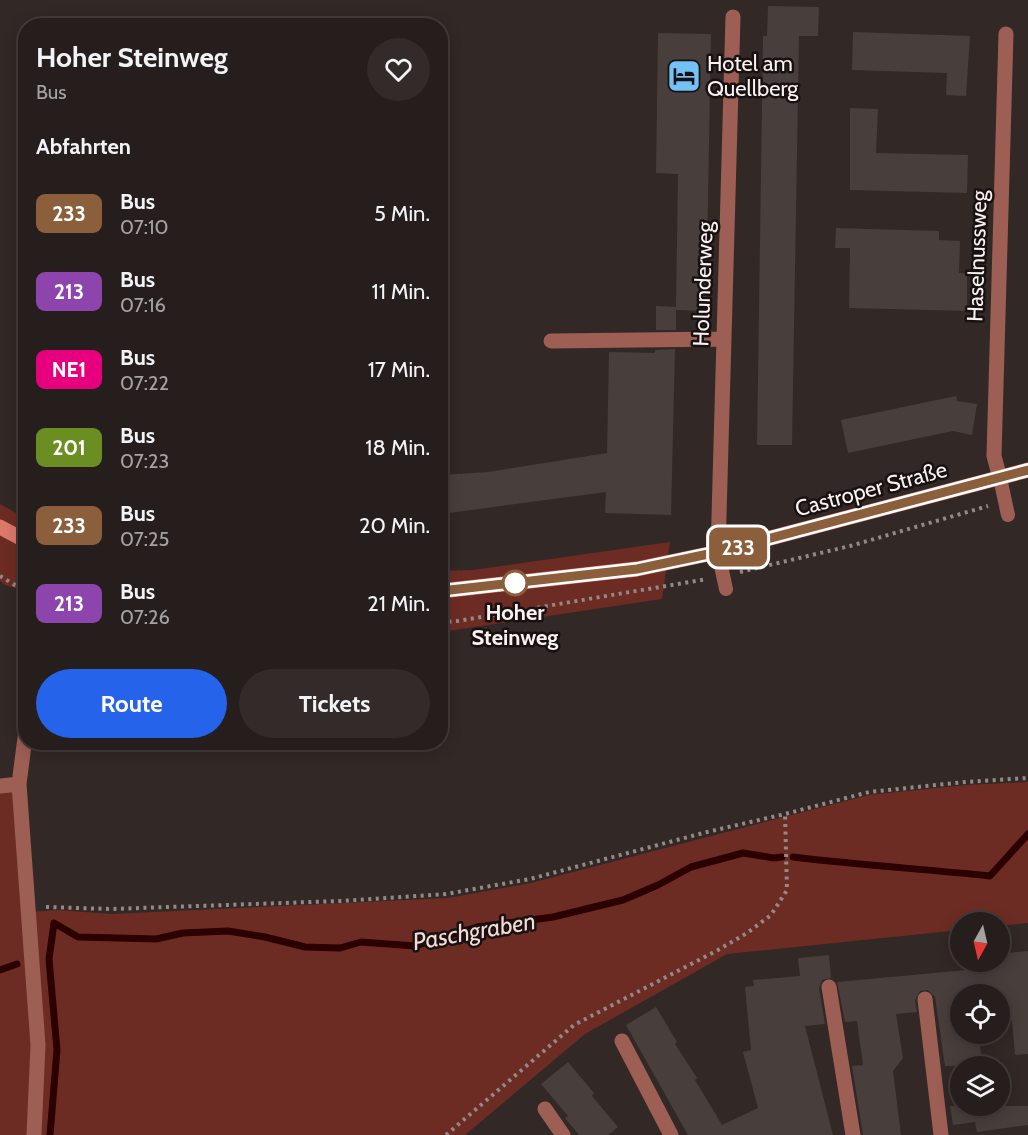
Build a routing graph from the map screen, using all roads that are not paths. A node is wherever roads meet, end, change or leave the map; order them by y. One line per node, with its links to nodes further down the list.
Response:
1 (733, 17): 3 (street, Holunderweg)
2 (1006, 34): 6 (street, Haselnussweg)
3 (724, 339): 4 (street); 10 (street, Holunderweg)
4 (550, 341)
5 (1028, 470): 6 (main road, Castroper Straße)
6 (1000, 478): 7 (lane); 10 (main road, Castroper Straße)
7 (1008, 515)
8 (0, 527): 9 (main road)
9 (18, 537)
10 (718, 552): 11 (lane); 12 (main road, Castroper Straße)
11 (726, 589)
12 (448, 590)
13 (23, 750): 14 (street)
14 (19, 784): 15 (street); 20 (street)
15 (0, 786)
16 (829, 987): 23 (street)
17 (925, 999): 24 (street)
18 (622, 1041): 22 (street)
19 (545, 1109): 21 (street)
20 (34, 1135)
21 (563, 1135)
22 (671, 1135)
23 (853, 1135)
24 (942, 1135)

